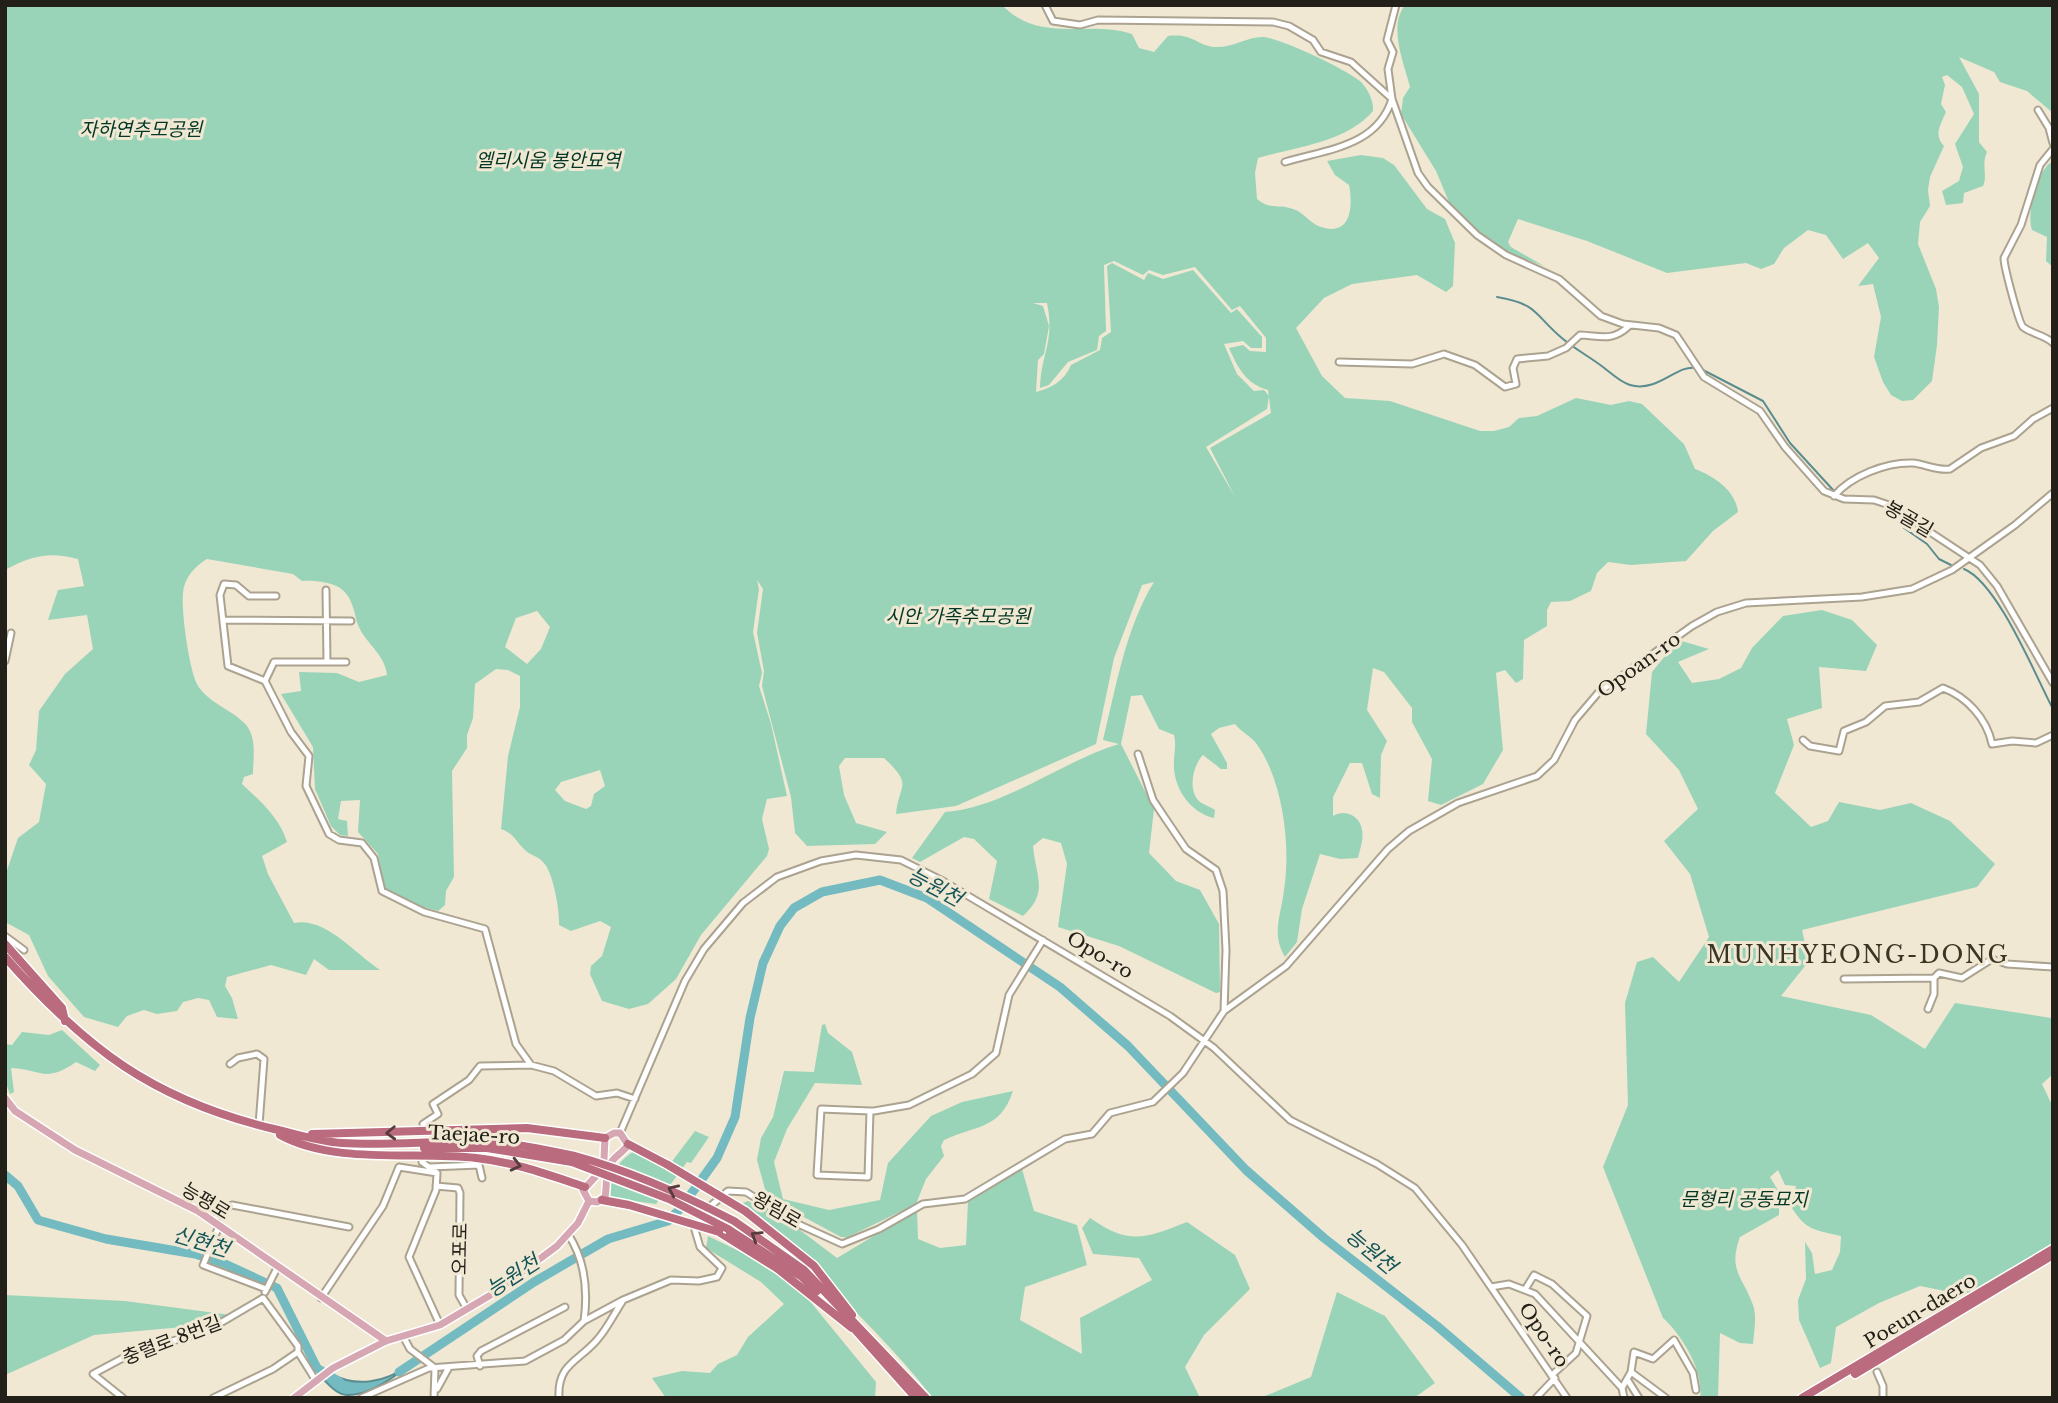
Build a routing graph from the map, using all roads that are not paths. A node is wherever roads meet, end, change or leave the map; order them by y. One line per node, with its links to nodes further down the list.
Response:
1 (1045, 5): 3 (street)
2 (1396, 5): 3 (street)
3 (1392, 99): 7 (street); 8 (street)
4 (2038, 110): 5 (street)
5 (2053, 143)
6 (2053, 149): 9 (street)
7 (1285, 162)
8 (1629, 326): 10 (street); 13 (street)
9 (2053, 343)
10 (1339, 362)
11 (2053, 408): 13 (street)
12 (2053, 493): 14 (street, Opoan-ro)
13 (1834, 496): 14 (street, 봉골길)
14 (1970, 556): 25 (street, 봉골길); 39 (street, Opoan-ro)
15 (326, 590): 18 (street)
16 (276, 596): 17 (street)
17 (223, 620): 18 (street); 24 (street)
18 (327, 621): 19 (street); 22 (street)
19 (351, 621)
20 (10, 633): 21 (street)
21 (5, 661)
22 (327, 662): 23 (street); 24 (street)
23 (346, 662)
24 (265, 681): 43 (street)
25 (2053, 683)
26 (2053, 735): 27 (street)
27 (1803, 740)
28 (1138, 754): 39 (street)
29 (5, 936): 32 (street)
30 (1043, 940): 41 (street, Opo-ro); 45 (street, Opo-ro); 46 (street)
31 (5, 944): 40 (highway)
32 (24, 950)
33 (5, 957): 40 (highway, Taejae-ro)
34 (5, 964): 49 (highway, Taejae-ro)
35 (2053, 967): 36 (street)
36 (1934, 978): 37 (street); 38 (street)
37 (1844, 979)
38 (1928, 1009)
39 (1224, 1011): 41 (street, Opoan-ro)
40 (65, 1021): 48 (highway, Taejae-ro)
41 (1203, 1039): 69 (street, Opo-ro); 73 (street, 왕림로)
42 (230, 1065): 48 (street)
43 (531, 1065): 45 (street); 47 (street)
44 (5, 1098): 61 (main road, 능평로)
45 (635, 1099): 50 (street, Opo-ro)
46 (870, 1111): 46 (street)
47 (423, 1124)
48 (258, 1125): 49 (highway, Taejae-ro)
49 (280, 1133): 51 (highway, one-way to 49); 58 (highway, one-way to 58); 63 (highway, Taejae-ro, bridge)
50 (620, 1133): 51 (main road); 52 (main road)
51 (606, 1138): 58 (main road)
52 (628, 1144): 59 (main road); 78 (highway, bridge)
53 (422, 1162): 54 (street)
54 (430, 1167): 55 (street); 56 (street)
55 (437, 1173): 57 (street); 72 (street)
56 (482, 1178)
57 (436, 1186): 75 (street, 오포로); 77 (street)
58 (585, 1187): 60 (main road)
59 (602, 1200): 60 (main road); 63 (highway, bridge)
60 (589, 1201): 64 (main road)
61 (216, 1224): 62 (street); 67 (main road, 능평로); 68 (street)
62 (349, 1227)
63 (727, 1227): 78 (highway); 78 (highway)
64 (568, 1234): 75 (main road); 76 (street)
65 (2053, 1249): 106 (highway, Poeun-daero)
66 (2053, 1255): 107 (highway, Poeun-daero)
67 (277, 1268): 68 (street); 72 (main road, 능평로)
68 (268, 1286): 71 (street)
69 (1491, 1287): 70 (street); 88 (street, Opo-ro)
70 (1525, 1288): 81 (street); 81 (street)
71 (263, 1298): 82 (street); 94 (street, 충렬로 8번길)
72 (321, 1298): 80 (main road, 능평로)
73 (623, 1300): 76 (street, 왕림로); 98 (street)
74 (565, 1307): 84 (street)
75 (467, 1309): 77 (main road)
76 (584, 1321): 84 (street, 왕림로)
77 (440, 1325): 79 (main road)
78 (861, 1332): 99 (highway); 100 (highway)
79 (403, 1336): 80 (main road); 83 (street)
80 (386, 1341): 90 (main road)
81 (1581, 1343): 88 (street); 91 (street)
82 (298, 1352): 90 (street); 95 (street)
83 (433, 1365): 85 (street, 왕림로); 93 (street); 97 (street, 왕림로)
84 (480, 1366): 85 (street, 왕림로)
85 (448, 1368): 93 (street)
86 (1631, 1372): 89 (street); 92 (street); 105 (street)
87 (1877, 1373): 108 (street)
88 (1554, 1377): 101 (street); 102 (street, Opo-ro)
89 (1627, 1379): 91 (street); 104 (street)
90 (316, 1381): 96 (main road)
91 (1622, 1388): 103 (street)
92 (1696, 1390)
93 (435, 1395)
94 (123, 1398)
95 (213, 1398)
96 (294, 1398)
97 (361, 1398)
98 (559, 1398)
99 (916, 1398)
100 (926, 1398)
101 (1536, 1398)
102 (1567, 1398)
103 (1624, 1398)
104 (1639, 1398)
105 (1666, 1398)
106 (1802, 1398)
107 (1812, 1398)
108 (1883, 1398)

